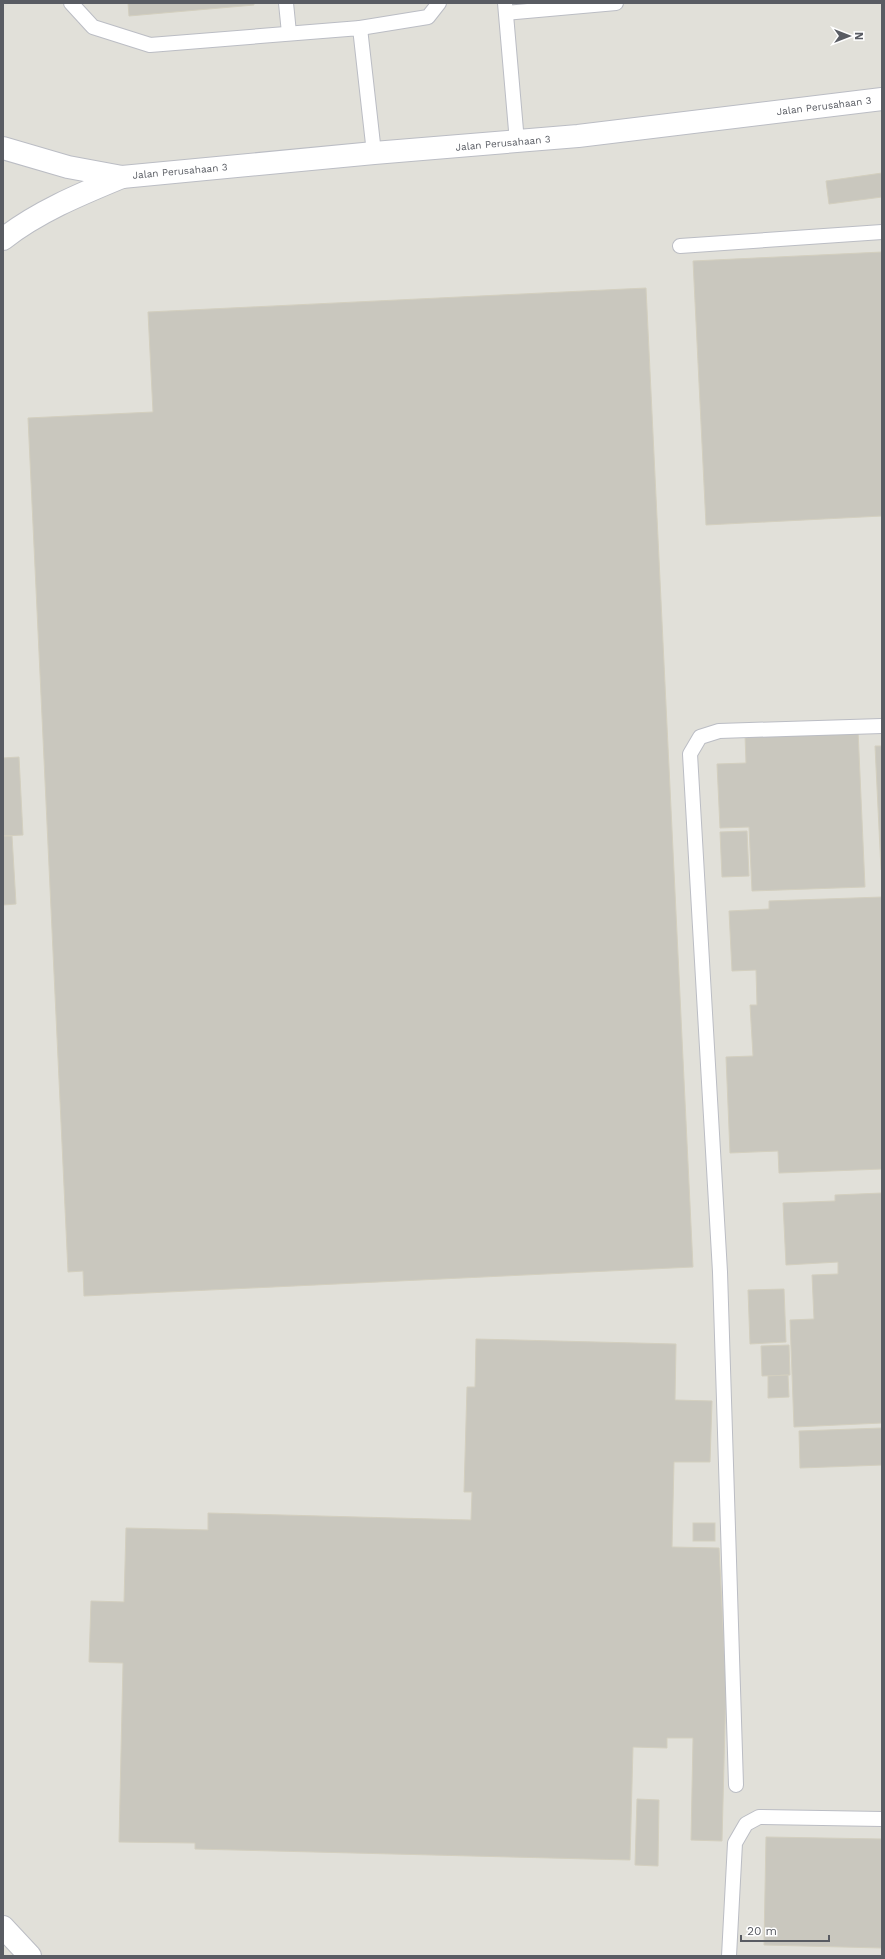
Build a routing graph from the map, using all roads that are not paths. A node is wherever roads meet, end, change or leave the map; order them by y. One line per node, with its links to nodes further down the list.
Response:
1 (71, 3): 7 (lane)
2 (286, 3): 7 (lane)
3 (439, 3): 6 (lane)
4 (616, 3): 5 (lane)
5 (505, 8): 9 (lane)
6 (360, 28): 7 (lane); 11 (lane)
7 (289, 33)
8 (882, 99): 9 (street, Jalan Perusahaan 3)
9 (517, 142): 11 (street, Jalan Perusahaan 3)
10 (3, 148): 12 (street)
11 (374, 153): 12 (street, Jalan Perusahaan 3)
12 (122, 177): 14 (street)
13 (882, 232): 15 (lane)
14 (3, 239)
15 (680, 246)
16 (882, 726): 17 (lane)
17 (736, 1785)
18 (882, 1819): 21 (lane)
19 (3, 1927): 20 (street)
20 (30, 1956)
21 (729, 1956)

